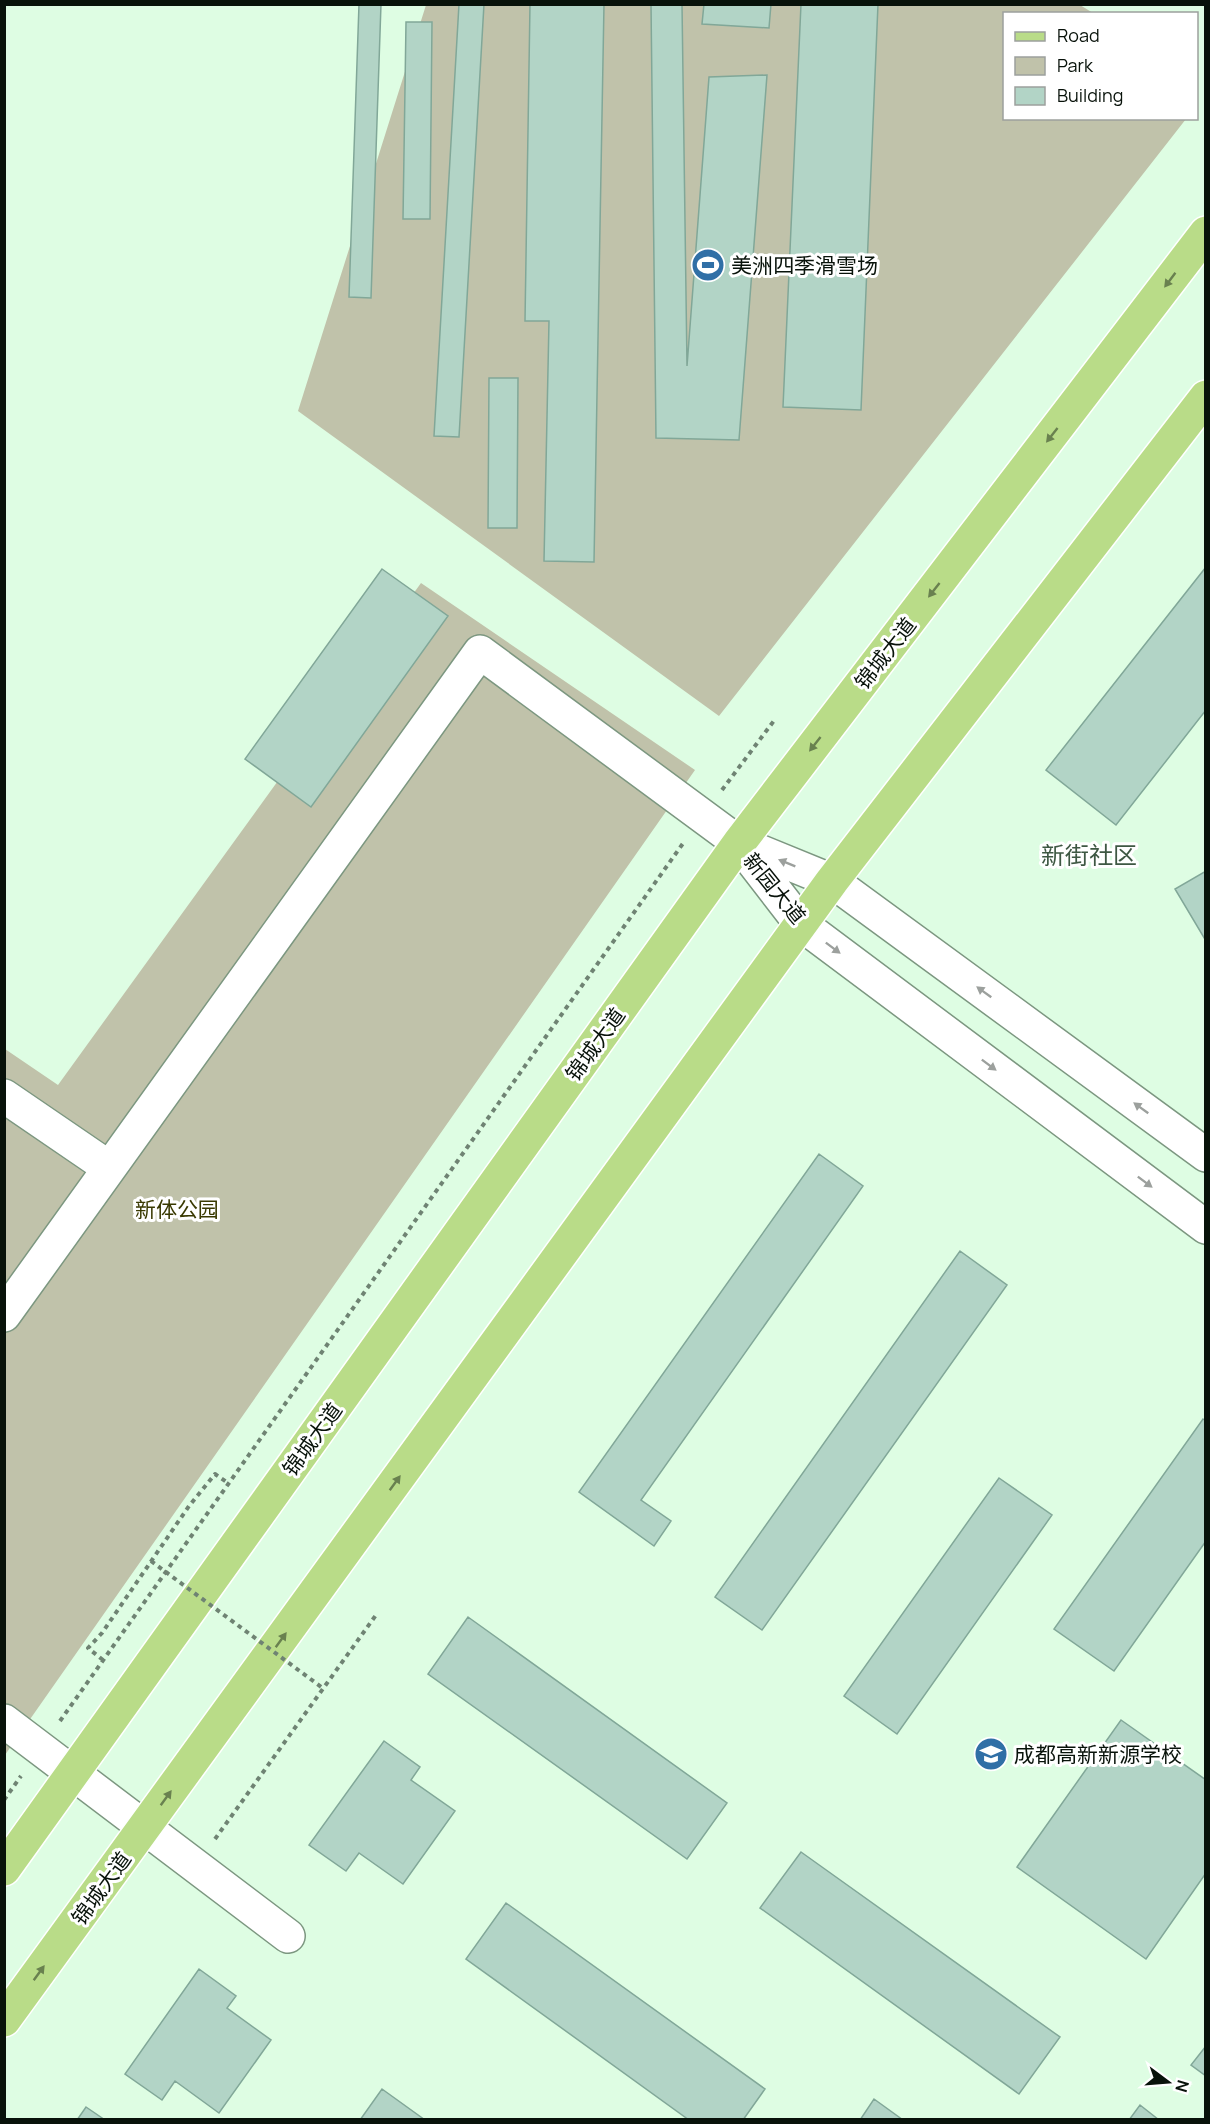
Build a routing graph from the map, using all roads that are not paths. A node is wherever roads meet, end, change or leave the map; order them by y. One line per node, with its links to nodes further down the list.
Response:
1 (1206, 233): 3 (main road, 锦城大道, one-way to 3)
2 (1206, 397): 4 (main road, 锦城大道)
3 (739, 843): 4 (street, 新园大道, one-way to 3); 5 (street, 新园大道); 8 (street); 12 (main road, 锦城大道)
4 (832, 881): 5 (main road, 锦城大道); 7 (street, 新园大道, one-way to 4)
5 (801, 924): 9 (street, 新园大道, one-way to 9); 13 (main road, 锦城大道, one-way to 5)
6 (4, 1096): 8 (street)
7 (1206, 1155)
8 (108, 1167): 10 (street)
9 (1206, 1227)
10 (4, 1315)
11 (4, 1721): 12 (street)
12 (73, 1773): 13 (street); 14 (main road, 锦城大道)
13 (145, 1827): 15 (street); 16 (main road, 锦城大道, one-way to 13)
14 (4, 1869)
15 (288, 1936)
16 (4, 2020)

